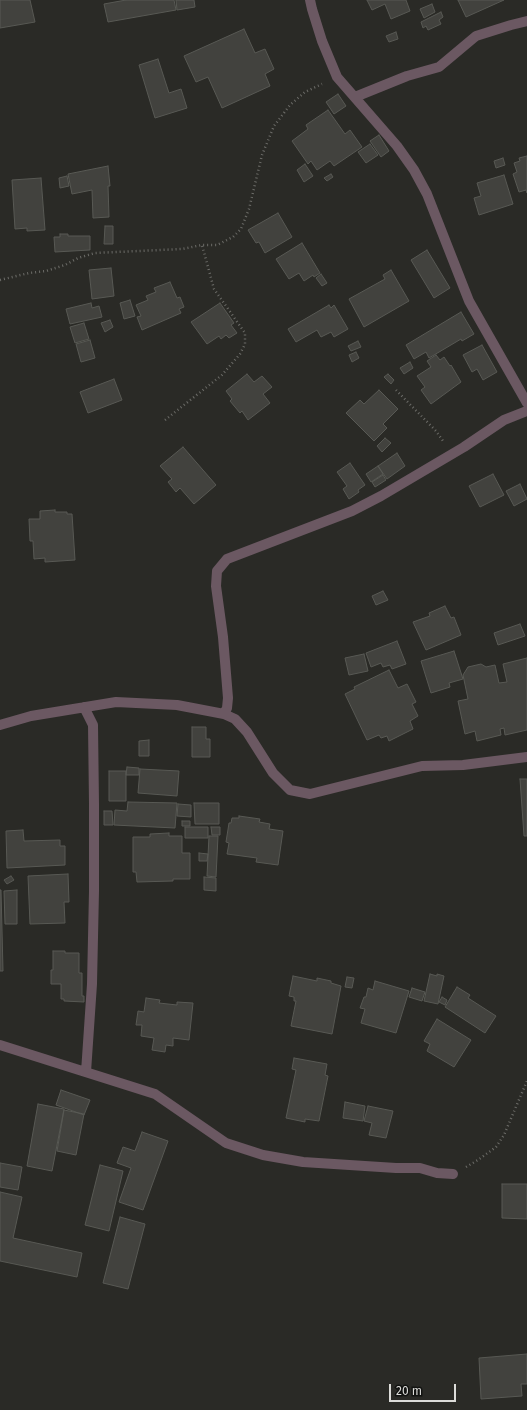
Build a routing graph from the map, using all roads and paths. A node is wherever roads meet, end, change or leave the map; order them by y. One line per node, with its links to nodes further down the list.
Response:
1 (310, 0): 3 (street)
2 (527, 21): 4 (street)
3 (337, 76): 4 (street); 5 (path)
4 (355, 97): 8 (street)
5 (202, 245): 6 (path); 10 (path)
6 (0, 280)
7 (396, 390): 11 (path)
8 (527, 403)
9 (527, 411): 11 (street)
10 (165, 420)
11 (452, 453): 13 (street)
12 (84, 707): 13 (street); 14 (street); 17 (street)
13 (224, 714): 15 (street)
14 (0, 725)
15 (527, 756)
16 (0, 1045): 17 (street)
17 (86, 1072): 19 (street)
18 (527, 1081): 19 (path)
19 (453, 1174)

